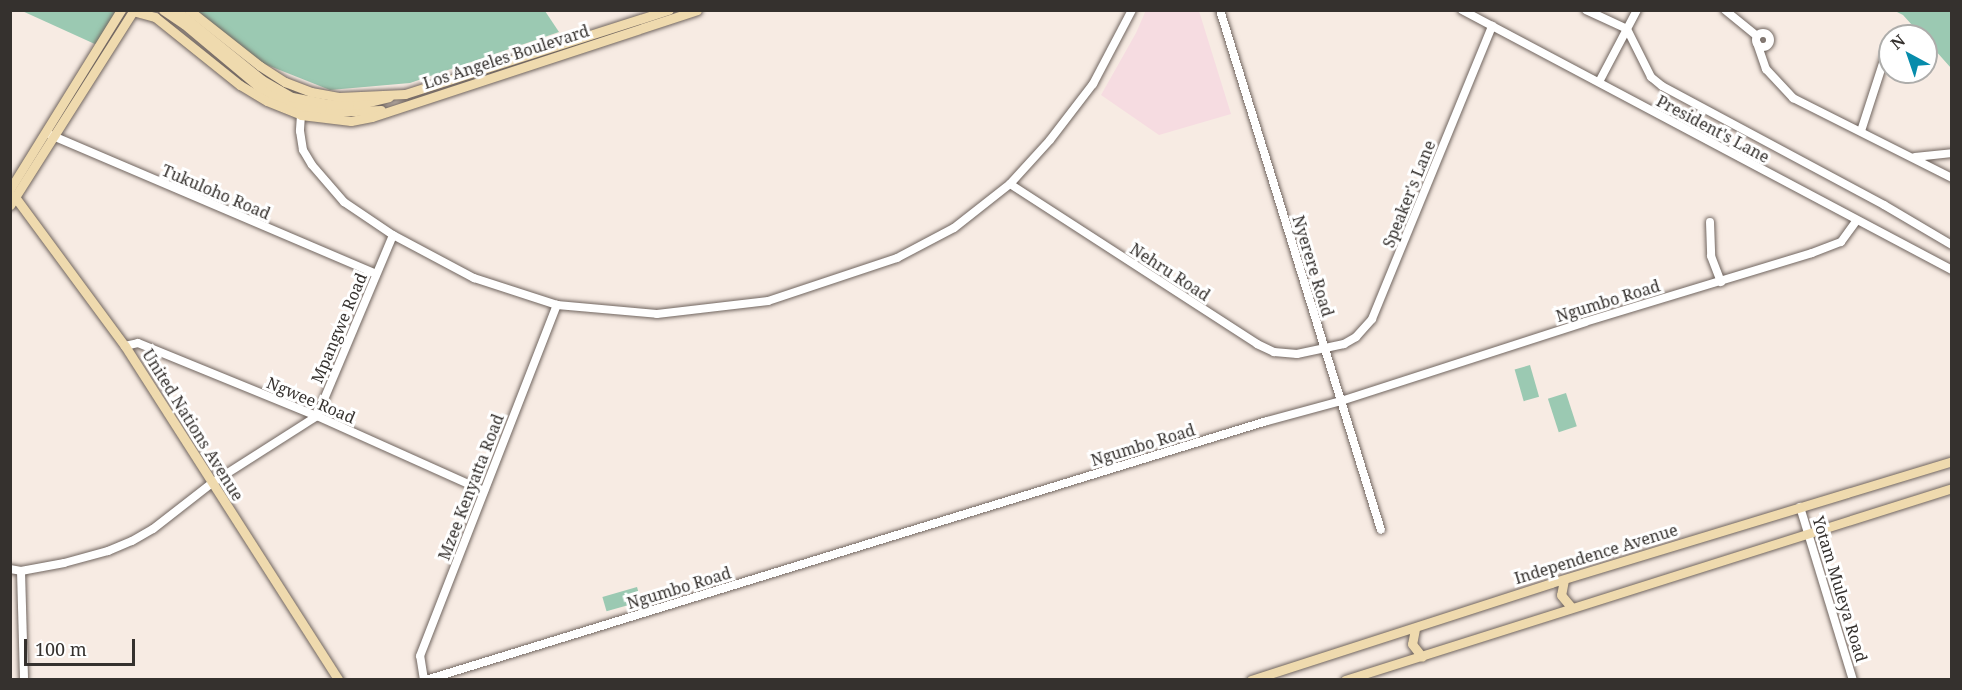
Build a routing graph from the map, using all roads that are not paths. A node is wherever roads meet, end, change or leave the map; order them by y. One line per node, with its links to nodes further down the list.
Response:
1 (121, 10): 25 (main road)
2 (163, 10): 22 (main road, Los Angeles Boulevard)
3 (177, 10): 21 (main road, Los Angeles Boulevard)
4 (189, 10): 21 (main road, Los Angeles Boulevard)
5 (669, 10): 21 (main road, Los Angeles Boulevard)
6 (1132, 10): 29 (street)
7 (1220, 10): 40 (street, Nyerere Road)
8 (1462, 10): 14 (street, President's Lane)
9 (1586, 10): 15 (street)
10 (1637, 10): 15 (street)
11 (1725, 10): 16 (street)
12 (137, 11): 23 (main road, Los Angeles Boulevard); 25 (main road)
13 (696, 11): 22 (main road, Los Angeles Boulevard)
14 (1492, 26): 20 (street, President's Lane); 40 (street, Speaker's Lane)
15 (1627, 29): 20 (street); 34 (street)
16 (1757, 39): 17 (street); 17 (street); 18 (street)
17 (1769, 44): 18 (street)
18 (1766, 69): 24 (street)
19 (1878, 81): 24 (street)
20 (1599, 82): 31 (street, President's Lane)
21 (393, 95)
22 (392, 110): 23 (main road, Los Angeles Boulevard)
23 (301, 115): 33 (street)
24 (1861, 131): 27 (street)
25 (50, 136): 30 (main road); 36 (street, Tukuloho Road)
26 (1952, 153): 27 (street)
27 (1915, 157): 28 (street)
28 (1952, 178)
29 (1010, 184): 38 (street); 40 (street, Nehru Road)
30 (12, 197): 39 (main road, United Nations Avenue)
31 (1857, 220): 35 (street, President's Lane); 37 (street, Ngumbo Road)
32 (1710, 222): 37 (street)
33 (393, 236): 36 (street, Mpangwe Road); 38 (street)
34 (1952, 245)
35 (1952, 270)
36 (376, 274): 42 (street, Mpangwe Road)
37 (1721, 282): 41 (street, Ngumbo Road)
38 (557, 305): 46 (street, Mzee Kenyatta Road)
39 (125, 346): 42 (street, Ngwee Road); 44 (main road, United Nations Avenue)
40 (1325, 349): 41 (street, Nyerere Road)
41 (1341, 401): 48 (street, Nyerere Road); 62 (street, Ngumbo Road)
42 (317, 416): 44 (street); 46 (street, Ngwee Road)
43 (1952, 461): 47 (main road, Independence Avenue)
44 (212, 483): 51 (street); 61 (main road, United Nations Avenue)
45 (1952, 488): 49 (main road)
46 (484, 491): 62 (street, Mzee Kenyatta Road)
47 (1800, 507): 49 (street, Yotam Muleya Road); 52 (main road, Independence Avenue)
48 (1381, 530)
49 (1808, 532): 54 (main road); 65 (street, Yotam Muleya Road)
50 (10, 570): 51 (street)
51 (21, 570): 60 (street)
52 (1564, 580): 53 (main road, Independence Avenue); 54 (main road)
53 (1551, 584): 55 (main road); 56 (main road, Independence Avenue)
54 (1571, 607): 55 (main road)
55 (1558, 611): 58 (main road)
56 (1415, 629): 57 (main road, Independence Avenue); 58 (main road)
57 (1403, 632): 59 (main road); 63 (main road, Independence Avenue)
58 (1422, 657): 59 (main road)
59 (1410, 660): 64 (main road)
60 (24, 680)
61 (339, 680)
62 (425, 680)
63 (1251, 680)
64 (1346, 680)
65 (1853, 680)

